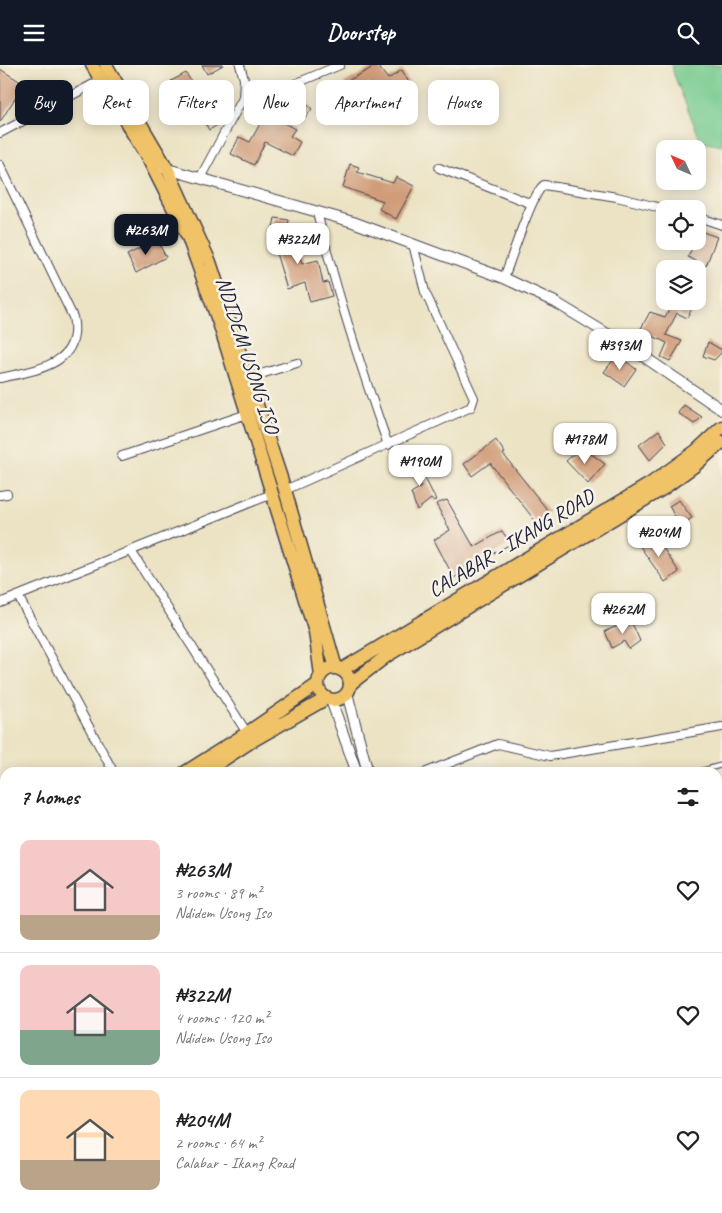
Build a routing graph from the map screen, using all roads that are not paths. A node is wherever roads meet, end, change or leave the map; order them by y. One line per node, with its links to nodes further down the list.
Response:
1 (92, 65): 5 (main road, NDIDEM USONG ISO)
2 (106, 65): 13 (main road, NDIDEM USONG ISO)
3 (240, 65): 7 (street)
4 (340, 65): 7 (street)
5 (101, 80)
6 (83, 89): 9 (street)
7 (243, 98): 14 (street)
8 (128, 125): 10 (main road, NDIDEM USONG ISO)
9 (0, 133)
10 (151, 164): 13 (street); 26 (main road, NDIDEM USONG ISO)
11 (0, 165): 23 (street)
12 (439, 168): 15 (street)
13 (168, 170): 14 (street); 24 (main road, NDIDEM USONG ISO)
14 (200, 178): 17 (street)
15 (532, 203): 16 (street); 21 (street)
16 (656, 207)
17 (317, 212): 20 (street); 29 (street)
18 (706, 220): 19 (street)
19 (722, 225)
20 (412, 245): 21 (street); 29 (street)
21 (504, 278): 25 (street)
22 (297, 363): 24 (street)
23 (0, 378)
24 (248, 378): 31 (main road, NDIDEM USONG ISO)
25 (722, 410)
26 (247, 414): 30 (street); 32 (main road, NDIDEM USONG ISO)
27 (722, 427): 36 (main road, CALABAR - IKANG ROAD)
28 (722, 442): 38 (main road, CALABAR - IKANG ROAD)
29 (388, 445): 31 (street)
30 (122, 456)
31 (284, 489): 36 (main road, NDIDEM USONG ISO)
32 (272, 494): 33 (street); 37 (main road, NDIDEM USONG ISO)
33 (130, 551): 34 (street); 41 (street)
34 (18, 596): 35 (street); 42 (street)
35 (0, 603)
36 (338, 669): 37 (main road); 38 (main road)
37 (319, 680): 39 (main road); 41 (main road)
38 (349, 688): 39 (main road); 46 (street)
39 (329, 699): 44 (main road); 45 (street)
40 (722, 727): 47 (street)
41 (246, 733): 43 (main road)
42 (111, 767)
43 (193, 767)
44 (212, 767)
45 (355, 767)
46 (367, 767)
47 (439, 767)

